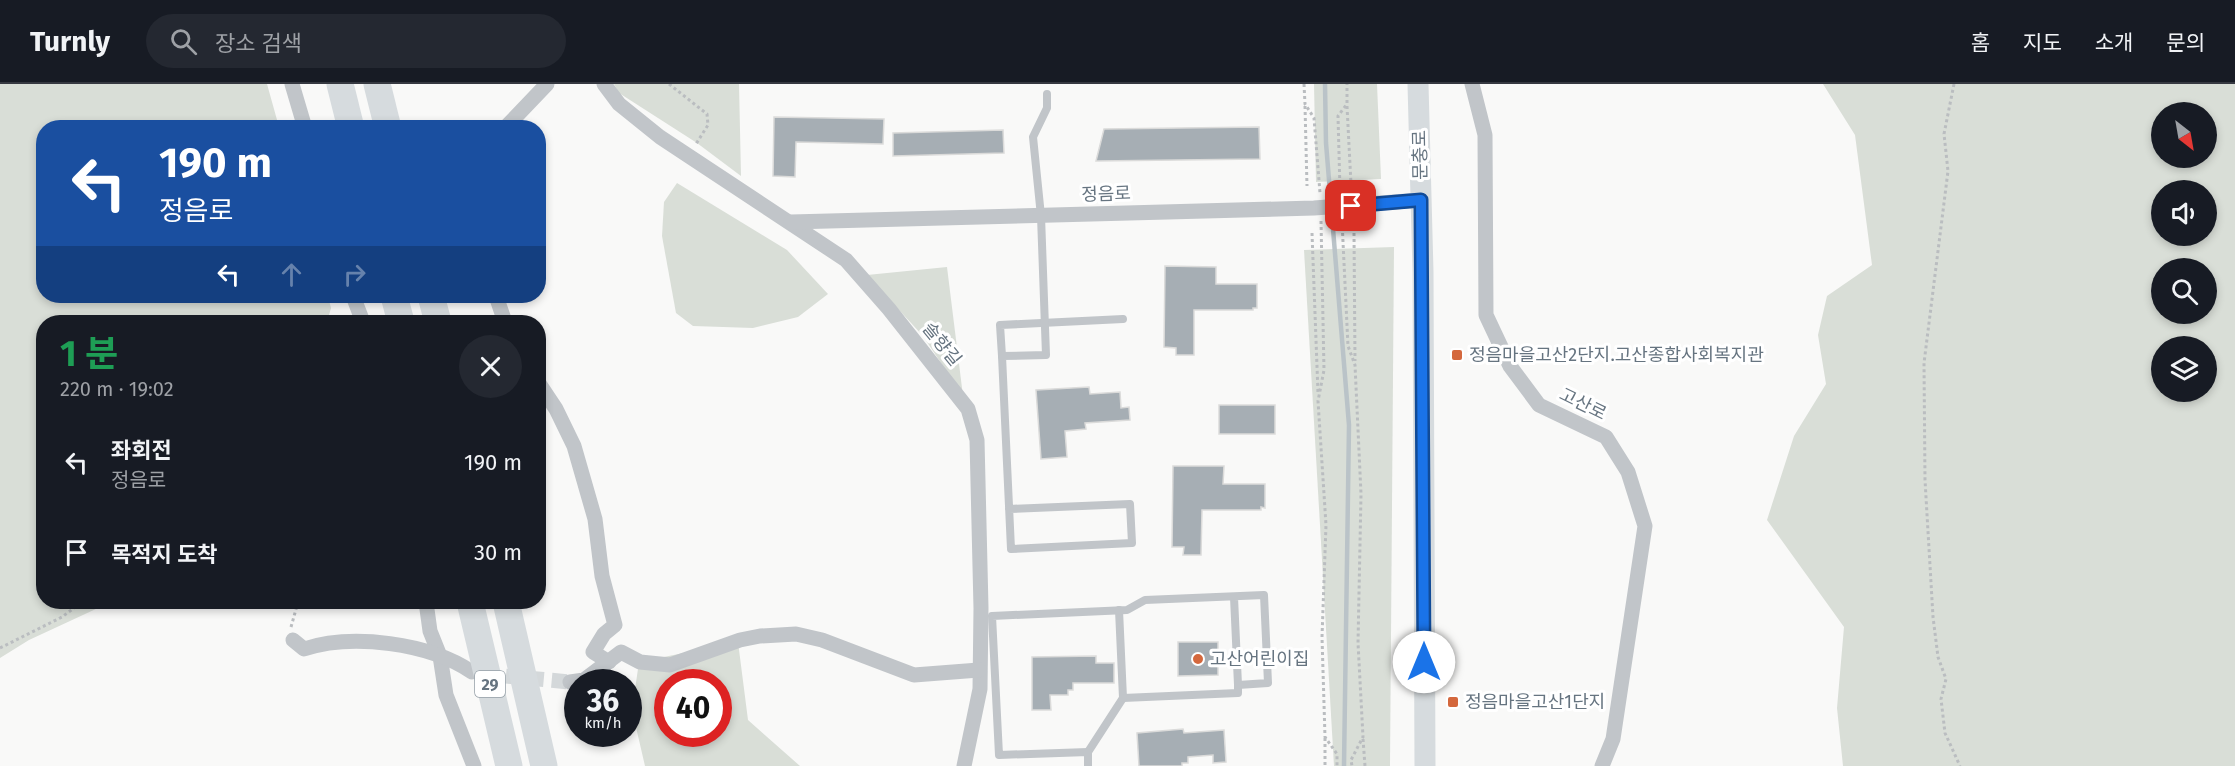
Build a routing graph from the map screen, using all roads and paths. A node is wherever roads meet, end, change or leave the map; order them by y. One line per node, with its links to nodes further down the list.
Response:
1 (292, 84): 15 (street)
2 (340, 84): 16 (highway)
3 (377, 84): 17 (highway)
4 (547, 84): 18 (street)
5 (604, 84): 19 (street, 솔향길)
6 (669, 84): 19 (path)
7 (1304, 84): 13 (path)
8 (1347, 84): 14 (path)
9 (1418, 84): 22 (street, 문충로)
10 (1472, 84): 65 (street, 고산로)
11 (1954, 84): 66 (path)
12 (1047, 94): 25 (lane)
13 (1305, 104): 21 (path); 24 (path)
14 (1347, 104): 20 (path); 23 (path)
15 (302, 120)
16 (349, 120)
17 (386, 120)
18 (513, 120)
19 (688, 155): 26 (street, 솔향길)
20 (1351, 184)
21 (1307, 186)
22 (1421, 200): 23 (street, 정음로); 64 (street, 문충로)
23 (1344, 205): 24 (street, 정음로); 32 (path)
24 (1318, 207): 25 (street, 정음로); 34 (path)
25 (1041, 216): 26 (street, 정음로); 30 (lane)
26 (791, 222): 48 (street, 솔향길)
27 (1312, 233): 34 (path)
28 (1354, 233): 32 (path)
29 (1122, 319): 30 (lane)
30 (1044, 322): 31 (lane); 31 (lane)
31 (1002, 356): 35 (lane)
32 (1355, 365): 53 (path)
33 (546, 394): 46 (street)
34 (1318, 401): 52 (path)
35 (1009, 509): 35 (lane)
36 (1234, 597): 42 (lane); 50 (lane); 50 (lane)
37 (73, 609): 44 (path)
38 (296, 609): 43 (path)
39 (427, 609): 45 (street)
40 (472, 609): 56 (highway, 29)
41 (508, 609): 57 (highway, 29)
42 (1119, 610): 51 (lane); 54 (lane)
43 (292, 640): 45 (street)
44 (0, 648)
45 (440, 656): 49 (street); 55 (street)
46 (609, 662): 47 (street); 48 (street)
47 (599, 669)
48 (979, 670): 58 (street, 솔향길)
49 (472, 672)
50 (1238, 685): 51 (lane)
51 (1124, 698): 54 (lane)
52 (1325, 737): 60 (path); 61 (path)
53 (1363, 737): 62 (path); 63 (path)
54 (1088, 752): 59 (lane)
55 (474, 766)
56 (509, 766)
57 (543, 766)
58 (964, 766)
59 (1088, 766)
60 (1325, 766)
61 (1337, 766)
62 (1352, 766)
63 (1365, 766)
64 (1425, 766)
65 (1602, 766)
66 (1960, 766)

